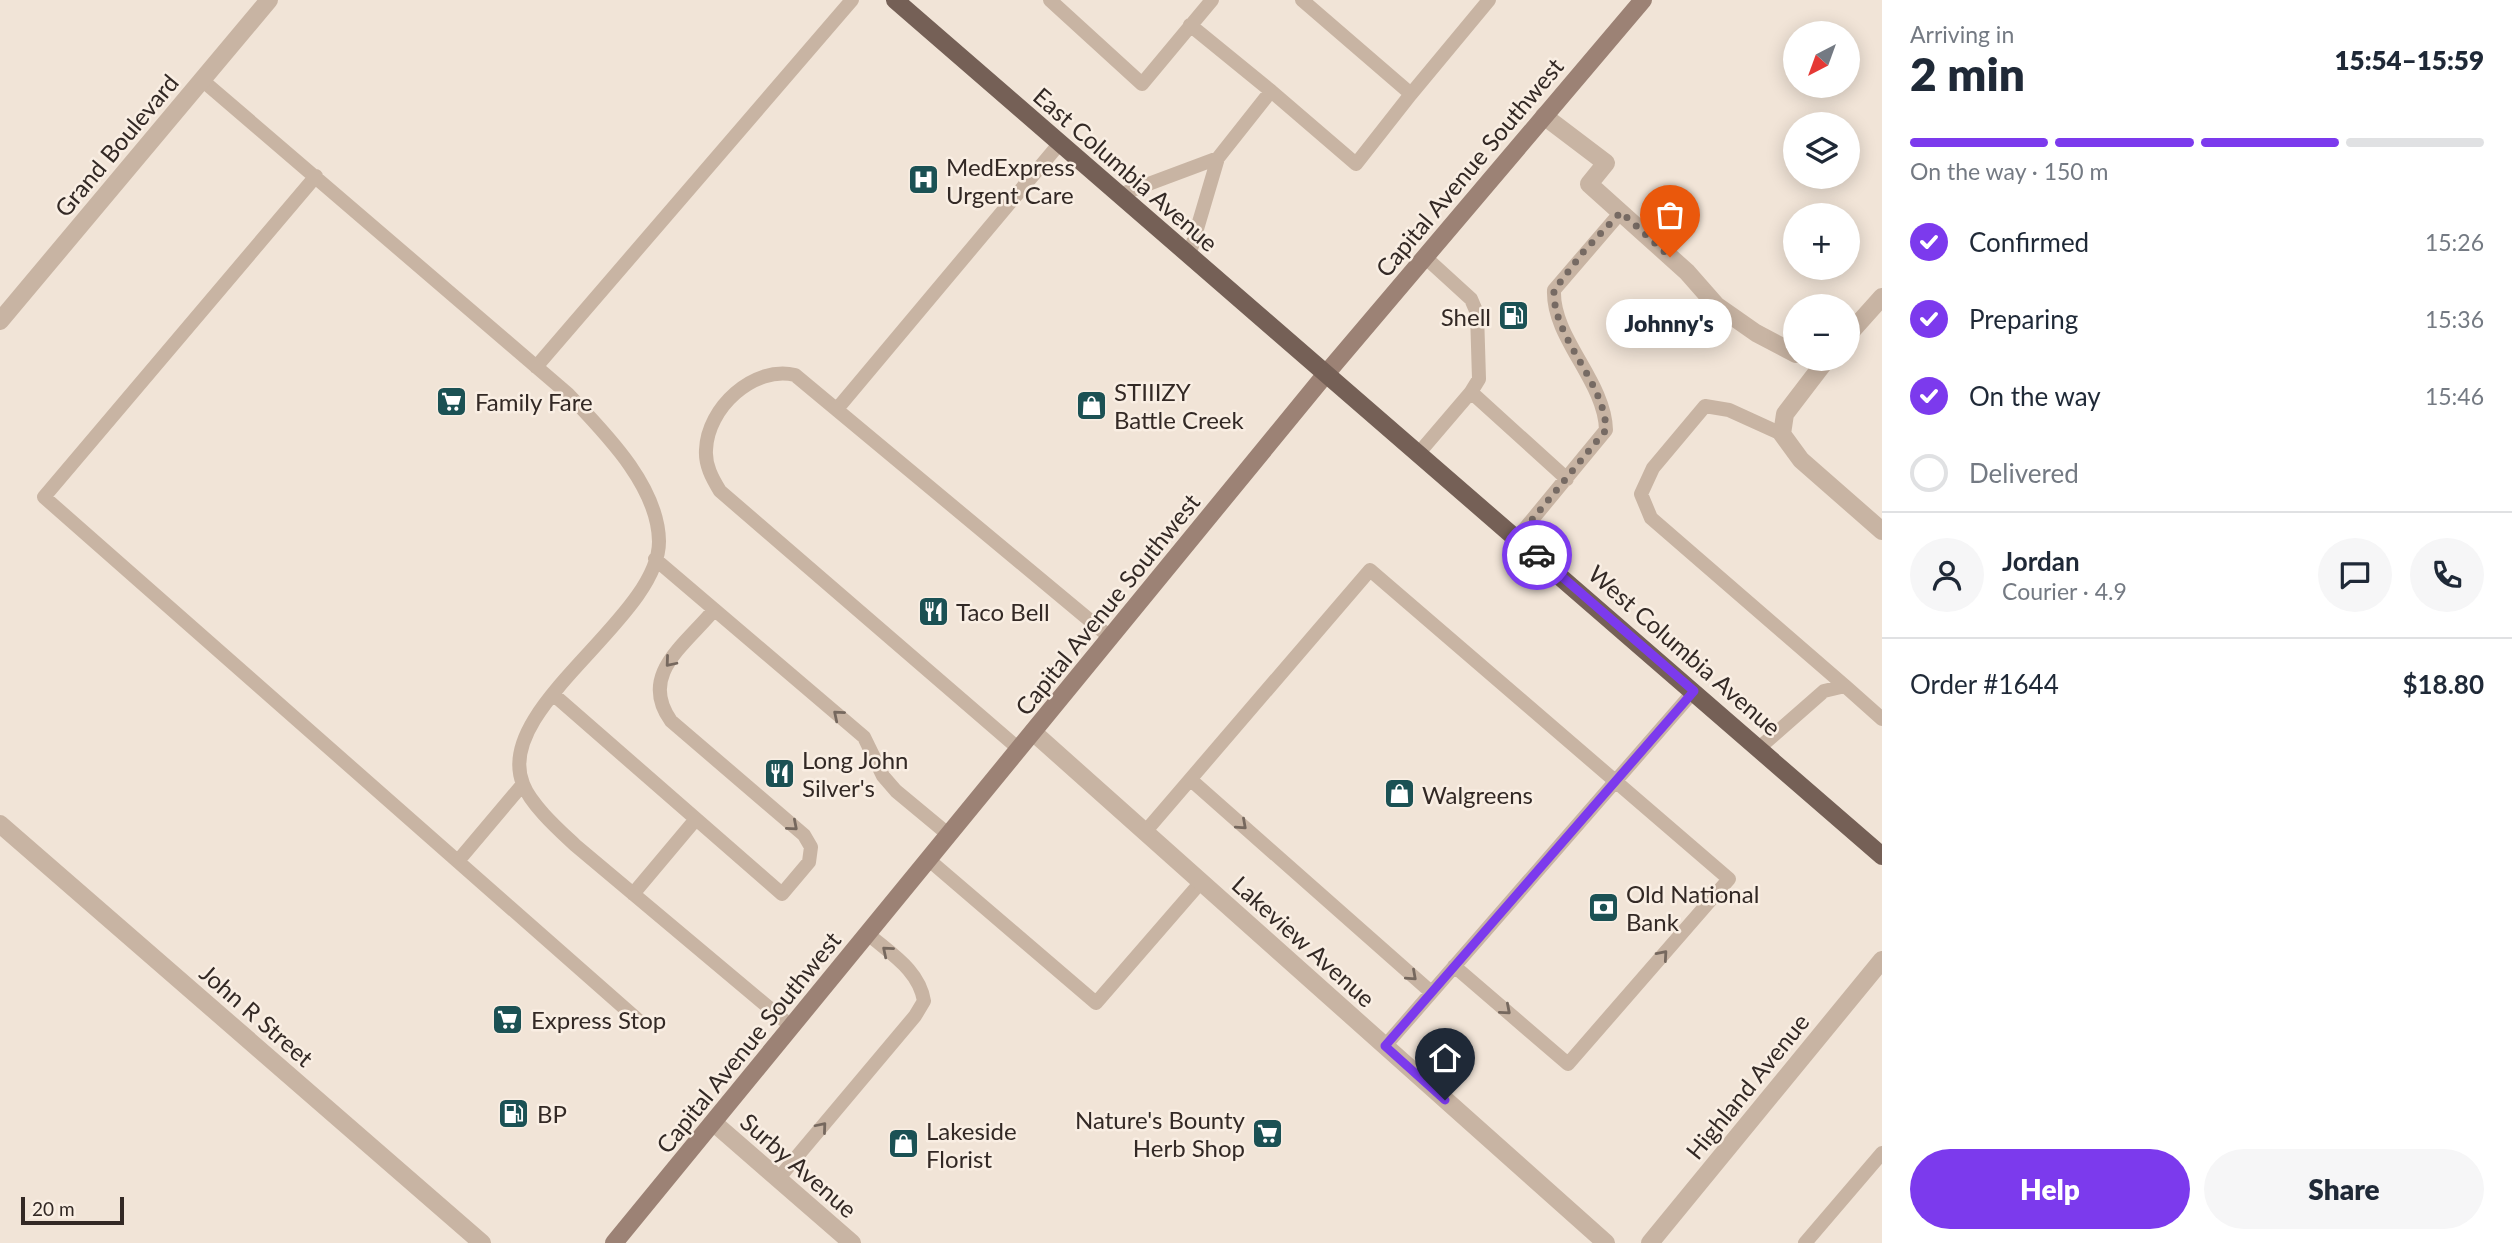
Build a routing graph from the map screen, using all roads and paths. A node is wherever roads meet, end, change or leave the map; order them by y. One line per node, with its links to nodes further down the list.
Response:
1 (269, 0): 10 (street, Grand Boulevard)
2 (852, 0): 25 (lane)
3 (895, 0): 14 (main road, East Columbia Avenue)
4 (1051, 0): 9 (lane)
5 (1212, 0): 9 (lane)
6 (1302, 0): 12 (lane)
7 (1489, 0): 12 (lane)
8 (1643, 0): 13 (main road, Capital Avenue Southwest)
9 (1191, 25): 11 (lane)
10 (202, 80): 16 (lane); 22 (street, Grand Boulevard)
11 (1271, 91): 12 (lane); 15 (lane)
12 (1410, 93)
13 (1544, 116): 18 (street); 20 (main road, Capital Avenue Southwest)
14 (1060, 144): 17 (main road, East Columbia Avenue); 29 (lane)
15 (1218, 158): 17 (lane); 19 (lane)
16 (316, 177): 25 (lane); 54 (lane)
17 (1119, 195): 19 (main road, East Columbia Avenue)
18 (1621, 212): 24 (street); 32 (lane)
19 (1189, 256): 27 (main road, East Columbia Avenue)
20 (1425, 257): 27 (main road, Capital Avenue Southwest); 28 (lane)
21 (1882, 297): 23 (street)
22 (0, 321)
23 (1860, 322)
24 (1783, 347)
25 (536, 367): 35 (lane)
26 (1811, 371): 30 (street)
27 (1325, 375): 31 (main road, West Columbia Avenue); 37 (main road, Capital Avenue Southwest)
28 (1471, 392): 31 (lane); 32 (lane)
29 (837, 410): 37 (lane); 44 (lane)
30 (1782, 435): 33 (street); 38 (lane)
31 (1418, 454): 34 (main road, West Columbia Avenue)
32 (1567, 479): 34 (lane)
33 (1882, 531)
34 (1517, 538): 39 (main road, West Columbia Avenue)
35 (655, 559): 36 (lane); 40 (lane)
36 (713, 610): 48 (lane, one-way to 48); 51 (lane, one-way to 36)
37 (1111, 638): 42 (main road, Capital Avenue Southwest)
38 (1845, 686): 41 (lane); 43 (lane)
39 (1694, 691): 43 (main road, West Columbia Avenue); 46 (lane)
40 (554, 695): 47 (lane); 48 (lane)
41 (1882, 719)
42 (1033, 732): 44 (main road, Capital Avenue Southwest); 50 (street, Lakeview Avenue)
43 (1759, 748): 52 (main road, West Columbia Avenue)
44 (1019, 749): 51 (main road, Capital Avenue Southwest)
45 (1191, 780): 46 (lane); 50 (lane); 60 (lane, one-way to 60)
46 (1615, 781): 59 (lane); 59 (lane, one-way to 46)
47 (523, 784): 54 (lane); 56 (lane)
48 (696, 820): 56 (lane)
49 (0, 824): 67 (street, John R Street)
50 (1145, 832): 55 (street, Lakeview Avenue)
51 (949, 835): 53 (main road, Capital Avenue Southwest)
52 (1882, 856)
53 (929, 860): 55 (lane); 57 (main road, Capital Avenue Southwest)
54 (458, 861): 61 (lane)
55 (1200, 882): 63 (street, Lakeview Avenue)
56 (633, 894): 62 (lane)
57 (868, 934): 62 (main road, Capital Avenue Southwest); 66 (lane, one-way to 57)
58 (1882, 960): 71 (street, Highland Avenue)
59 (1454, 966): 60 (lane)
60 (1431, 992): 63 (lane)
61 (638, 1020)
62 (792, 1027): 64 (main road, Capital Avenue Southwest)
63 (1385, 1046): 70 (street, Lakeview Avenue)
64 (714, 1123): 66 (street, Surby Avenue); 68 (main road, Capital Avenue Southwest)
65 (1882, 1153): 72 (lane)
66 (778, 1179): 69 (street, Surby Avenue)
67 (482, 1243)
68 (614, 1243)
69 (852, 1243)
70 (1606, 1243)
71 (1650, 1243)
72 (1805, 1243)

